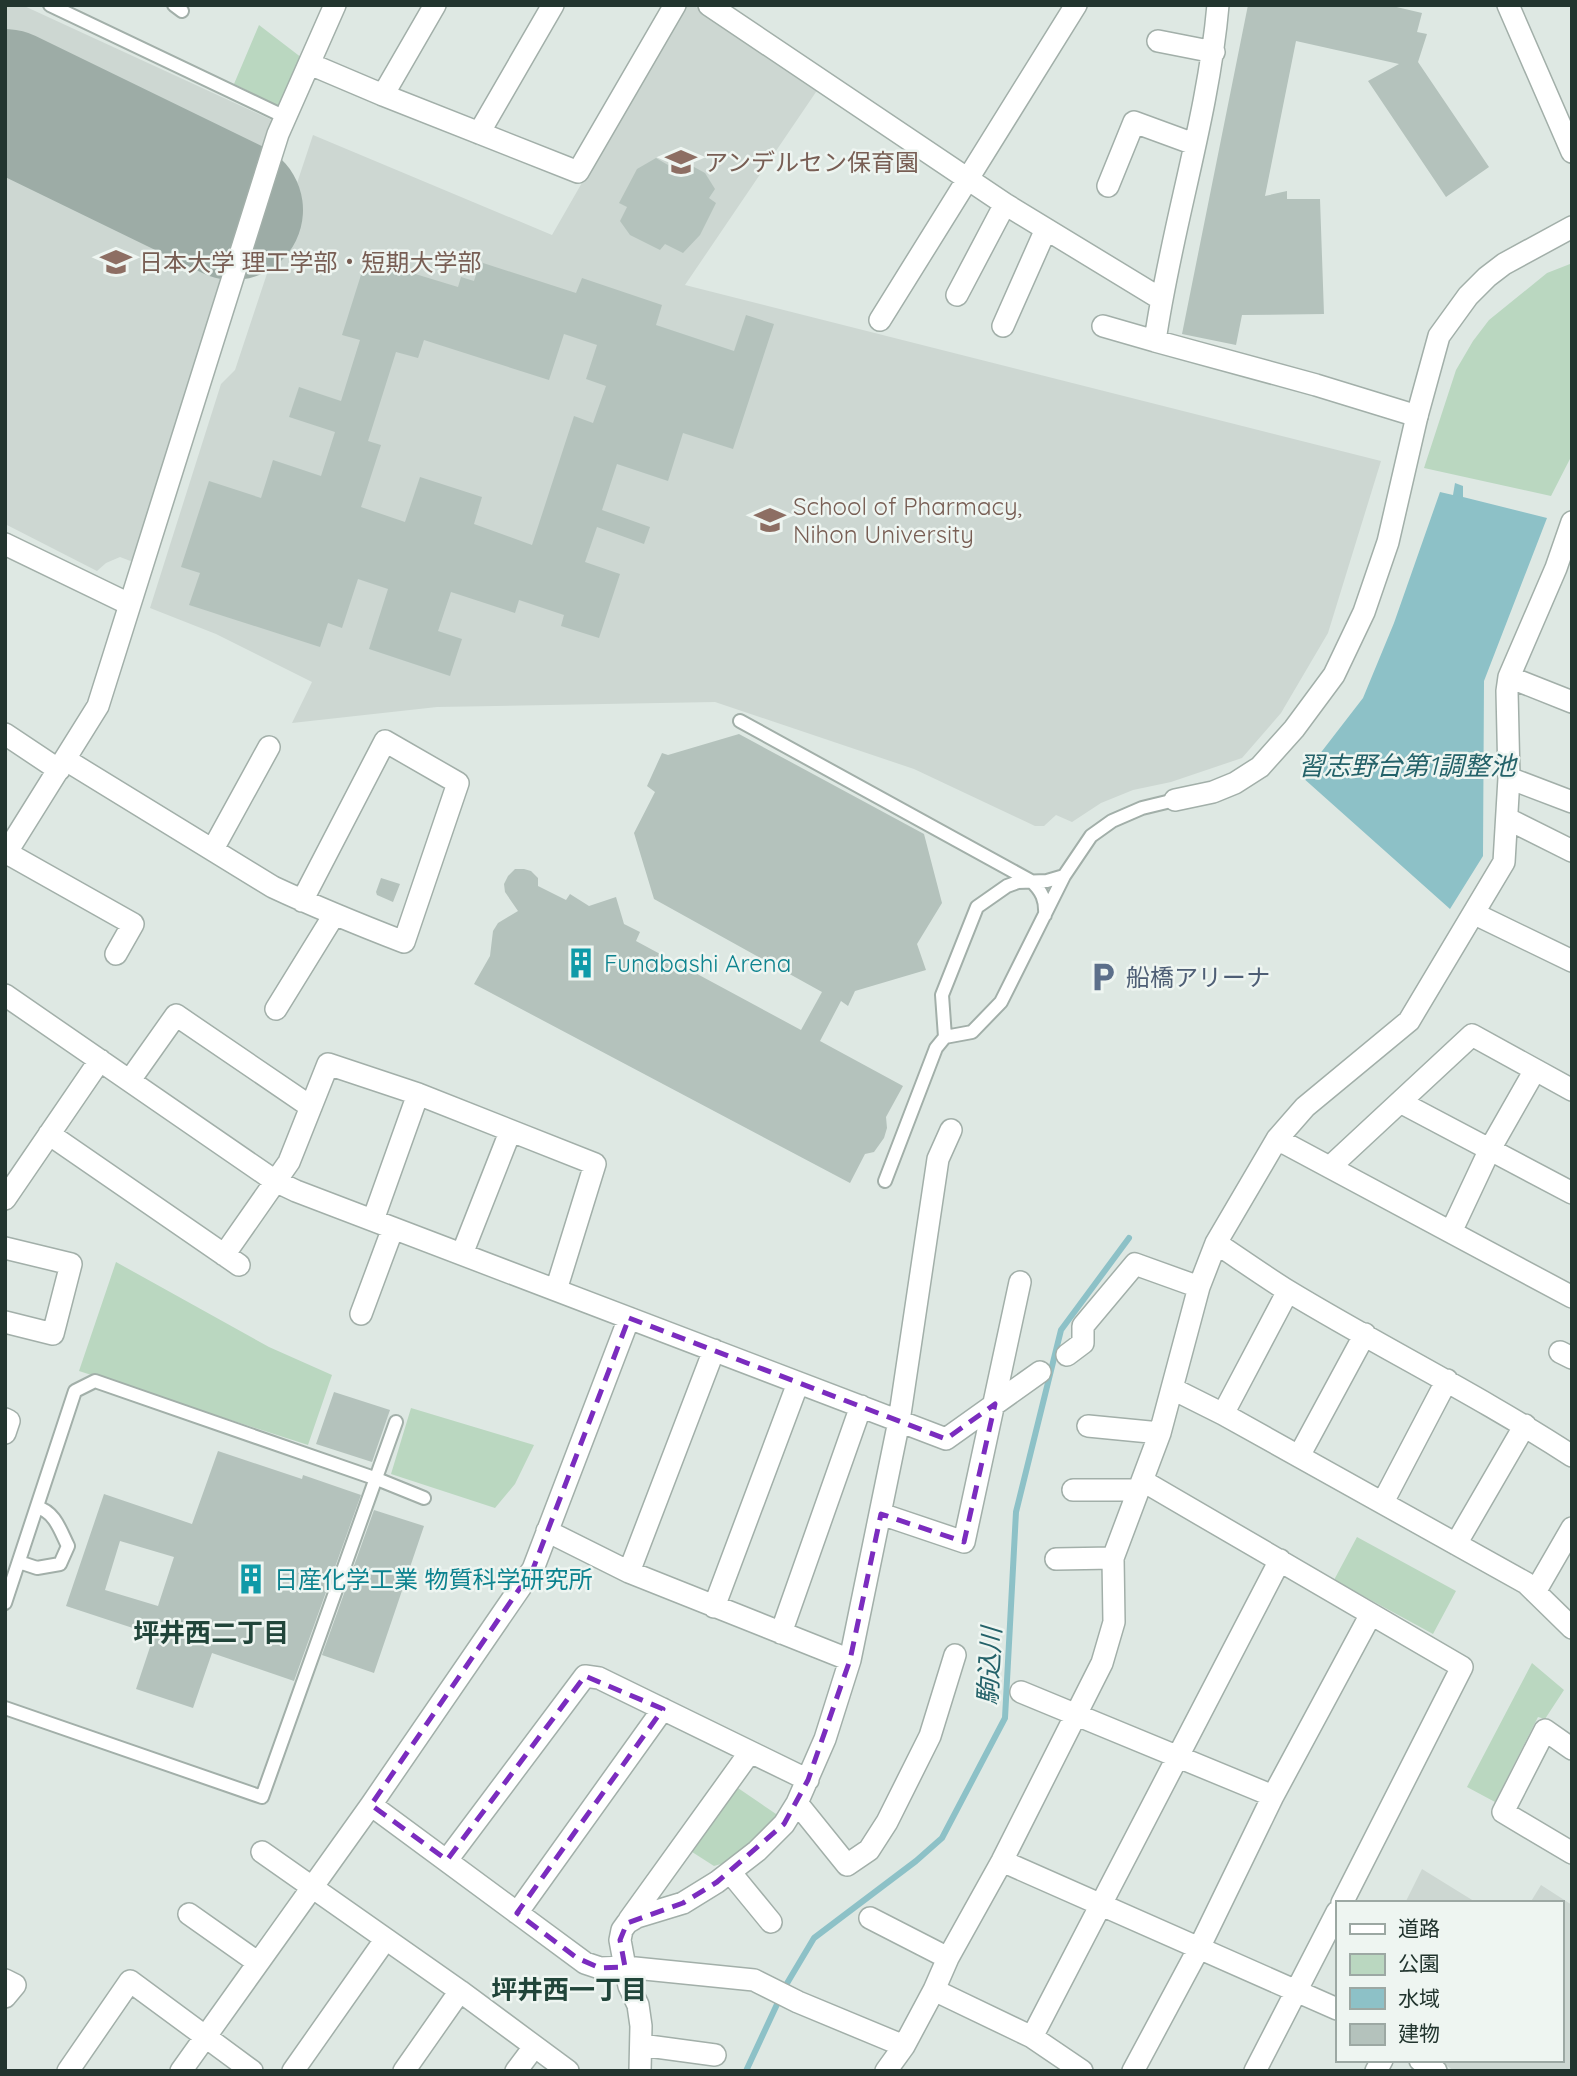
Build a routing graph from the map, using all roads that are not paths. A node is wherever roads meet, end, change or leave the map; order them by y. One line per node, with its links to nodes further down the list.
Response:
1 (50, 5): 14 (lane)
2 (335, 5): 14 (street)
3 (435, 5): 13 (street)
4 (553, 5): 15 (street)
5 (675, 5): 15 (street)
6 (709, 5): 18 (street)
7 (1076, 5): 18 (street)
8 (1218, 5): 11 (street)
9 (1508, 5): 17 (street)
10 (1158, 41): 11 (street)
11 (1214, 52): 16 (street)
12 (317, 66): 13 (street)
13 (383, 95): 15 (street)
14 (285, 117): 33 (street)
15 (479, 134)
16 (1194, 145): 19 (street); 24 (street)
17 (1572, 152)
18 (969, 179): 20 (street); 25 (street)
19 (1108, 186)
20 (1005, 204): 22 (street); 23 (street)
21 (1572, 228): 29 (street)
22 (1046, 229): 24 (street); 26 (street)
23 (957, 295)
24 (1161, 299): 28 (street)
25 (880, 320)
26 (1003, 326)
27 (1103, 326): 28 (street)
28 (1155, 341): 29 (street)
29 (1417, 416): 41 (street)
30 (1572, 522): 32 (street)
31 (5, 544): 33 (street)
32 (1564, 571): 34 (street)
33 (129, 604): 39 (street)
34 (1509, 677): 35 (street); 40 (street)
35 (1572, 702)
36 (740, 721): 48 (lane)
37 (5, 734): 39 (street)
38 (269, 747): 44 (street)
39 (62, 765): 44 (street); 46 (street)
40 (1509, 778): 42 (street); 43 (street)
41 (1175, 800): 47 (lane)
42 (1572, 802)
43 (1508, 819): 45 (street); 50 (street)
44 (214, 849): 49 (street)
45 (1572, 851)
46 (6, 854): 53 (street)
47 (1064, 876): 48 (lane); 52 (lane)
48 (1031, 881): 52 (lane); 57 (lane)
49 (302, 901): 51 (street); 51 (street)
50 (1475, 914): 54 (street); 68 (street)
51 (334, 915): 56 (street)
52 (1044, 916): 57 (lane)
53 (116, 954)
54 (1572, 961)
55 (5, 995): 58 (street)
56 (276, 1009)
57 (945, 1037): 72 (lane)
58 (100, 1060): 60 (street); 67 (street)
59 (1535, 1070): 61 (street); 63 (street); 69 (street)
60 (130, 1080): 64 (street); 71 (street)
61 (1572, 1090)
62 (418, 1094): 64 (street); 66 (street); 75 (street)
63 (1400, 1102): 69 (street); 70 (street)
64 (311, 1107): 71 (street)
65 (951, 1129): 100 (street)
66 (510, 1132): 80 (street); 83 (street)
67 (49, 1134): 71 (street); 74 (street)
68 (1277, 1139): 70 (street); 78 (street)
69 (1490, 1149): 73 (street); 77 (street)
70 (1331, 1166): 77 (street)
71 (275, 1181): 75 (street)
72 (885, 1181)
73 (1572, 1193)
74 (5, 1199)
75 (373, 1220): 76 (street)
76 (393, 1228): 80 (street); 86 (street)
77 (1451, 1233): 85 (street)
78 (1216, 1243): 82 (street); 84 (street)
79 (5, 1248): 88 (street)
80 (462, 1254): 83 (street)
81 (1020, 1282): 96 (street)
82 (1199, 1287): 91 (street); 95 (street)
83 (556, 1290): 87 (street)
84 (1288, 1291): 89 (street); 98 (street)
85 (1572, 1297)
86 (361, 1314)
87 (629, 1318): 90 (street); 116 (street)
88 (5, 1322)
89 (1364, 1334): 93 (street); 106 (street)
90 (714, 1350): 94 (street); 122 (street)
91 (1067, 1355)
92 (1040, 1372): 96 (street)
93 (1447, 1380): 102 (street); 112 (street)
94 (798, 1382): 97 (street); 125 (street)
95 (1173, 1389): 98 (street); 105 (street)
96 (995, 1404): 100 (street); 114 (street)
97 (861, 1406): 100 (street); 128 (street)
98 (1223, 1414): 106 (street)
99 (5, 1419): 104 (street)
100 (899, 1421): 114 (street)
101 (396, 1422): 108 (lane)
102 (1525, 1425): 107 (street); 117 (street)
103 (1088, 1426): 105 (street)
104 (5, 1433)
105 (1160, 1433): 109 (street)
106 (1298, 1456): 112 (street)
107 (1572, 1456)
108 (377, 1479): 111 (lane); 113 (lane); 132 (lane)
109 (1141, 1486): 110 (street); 118 (street); 120 (street)
110 (1073, 1490)
111 (424, 1498)
112 (1382, 1502): 117 (street)
113 (37, 1507): 121 (lane); 121 (lane)
114 (881, 1514): 130 (street)
115 (1572, 1528): 123 (street)
116 (547, 1531): 122 (street); 141 (street)
117 (1456, 1544): 123 (street)
118 (1113, 1558): 119 (street); 134 (street)
119 (1056, 1559)
120 (1280, 1560): 126 (street); 137 (street)
121 (19, 1562): 124 (lane)
122 (629, 1573): 125 (street)
123 (1535, 1592): 127 (street)
124 (5, 1603)
125 (714, 1607): 128 (street)
126 (1371, 1614): 139 (street); 148 (street)
127 (1572, 1628)
128 (781, 1633): 130 (street)
129 (956, 1655): 140 (street)
130 (850, 1660): 138 (street)
131 (1021, 1692): 134 (street)
132 (5, 1708)
133 (663, 1709): 136 (street); 144 (street); 150 (street)
134 (1076, 1716): 137 (street); 145 (street)
135 (1572, 1749): 143 (street)
136 (750, 1752): 138 (street); 155 (street)
137 (1178, 1756): 139 (street); 149 (street)
138 (808, 1780): 140 (street)
139 (1273, 1796): 157 (street)
140 (797, 1803): 146 (street)
141 (372, 1805): 144 (street); 147 (street)
142 (262, 1852): 147 (street)
143 (1572, 1853)
144 (447, 1860): 150 (street)
145 (1002, 1861): 149 (street); 158 (street)
146 (730, 1872): 154 (street); 155 (street)
147 (310, 1888): 156 (street); 159 (street)
148 (1343, 1901)
149 (1100, 1905): 157 (street); 168 (street)
150 (517, 1913): 160 (street)
151 (189, 1914): 159 (street)
152 (1336, 1914): 164 (street)
153 (870, 1918): 158 (street)
154 (771, 1922)
155 (627, 1923): 160 (street)
156 (386, 1940): 163 (street); 176 (street)
157 (1199, 1948): 164 (street); 183 (street)
158 (948, 1958): 162 (street)
159 (257, 1962): 167 (street)
160 (625, 1967): 169 (street); 170 (street)
161 (5, 1980): 165 (street)
162 (934, 1990): 168 (street); 170 (street)
163 (460, 1991): 171 (street); 177 (street)
164 (1297, 1991): 166 (street); 184 (street)
165 (5, 1997)
166 (1336, 2009)
167 (205, 2036): 173 (street); 174 (street); 175 (street)
168 (1032, 2037): 182 (street)
169 (641, 2045): 172 (street); 180 (street)
170 (904, 2046): 181 (street)
171 (534, 2047): 178 (street); 179 (street)
172 (715, 2055)
173 (68, 2071)
174 (181, 2071)
175 (252, 2071)
176 (293, 2071)
177 (404, 2071)
178 (516, 2071)
179 (568, 2071)
180 (640, 2071)
181 (886, 2071)
182 (1082, 2071)
183 (1133, 2071)
184 (1255, 2071)

